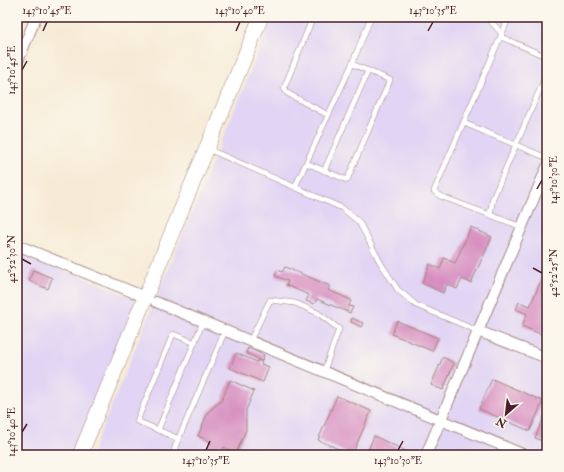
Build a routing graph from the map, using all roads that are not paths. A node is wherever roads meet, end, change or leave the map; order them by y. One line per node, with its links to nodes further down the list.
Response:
1 (36, 17): 9 (street)
2 (261, 17): 16 (street)
3 (313, 17): 13 (lane)
4 (372, 17): 10 (lane)
5 (487, 17): 7 (lane)
6 (509, 17): 7 (lane)
7 (501, 35): 8 (lane); 14 (lane)
8 (547, 57)
9 (17, 63)
10 (352, 64): 11 (lane); 13 (lane)
11 (368, 71): 20 (lane); 20 (lane)
12 (547, 73): 15 (lane)
13 (328, 115): 18 (lane)
14 (464, 122): 15 (lane); 22 (lane)
15 (516, 144): 17 (lane); 22 (lane)
16 (207, 148): 21 (lane); 25 (street)
17 (547, 158)
18 (306, 163): 20 (lane); 21 (lane)
19 (547, 167): 23 (street)
20 (324, 171)
21 (295, 187): 28 (lane)
22 (490, 214): 23 (lane)
23 (522, 227): 28 (street)
24 (17, 244): 25 (street)
25 (150, 300): 26 (street); 36 (street)
26 (204, 322): 27 (street); 30 (lane)
27 (225, 330): 29 (street); 35 (lane)
28 (478, 331): 31 (street); 33 (street)
29 (250, 341): 32 (street); 32 (lane)
30 (195, 343): 34 (lane); 34 (lane)
31 (547, 358)
32 (324, 371): 33 (street)
33 (441, 420): 38 (street); 39 (street)
34 (158, 430): 35 (lane)
35 (179, 439): 37 (lane)
36 (80, 455)
37 (174, 455)
38 (426, 455)
39 (525, 455)

